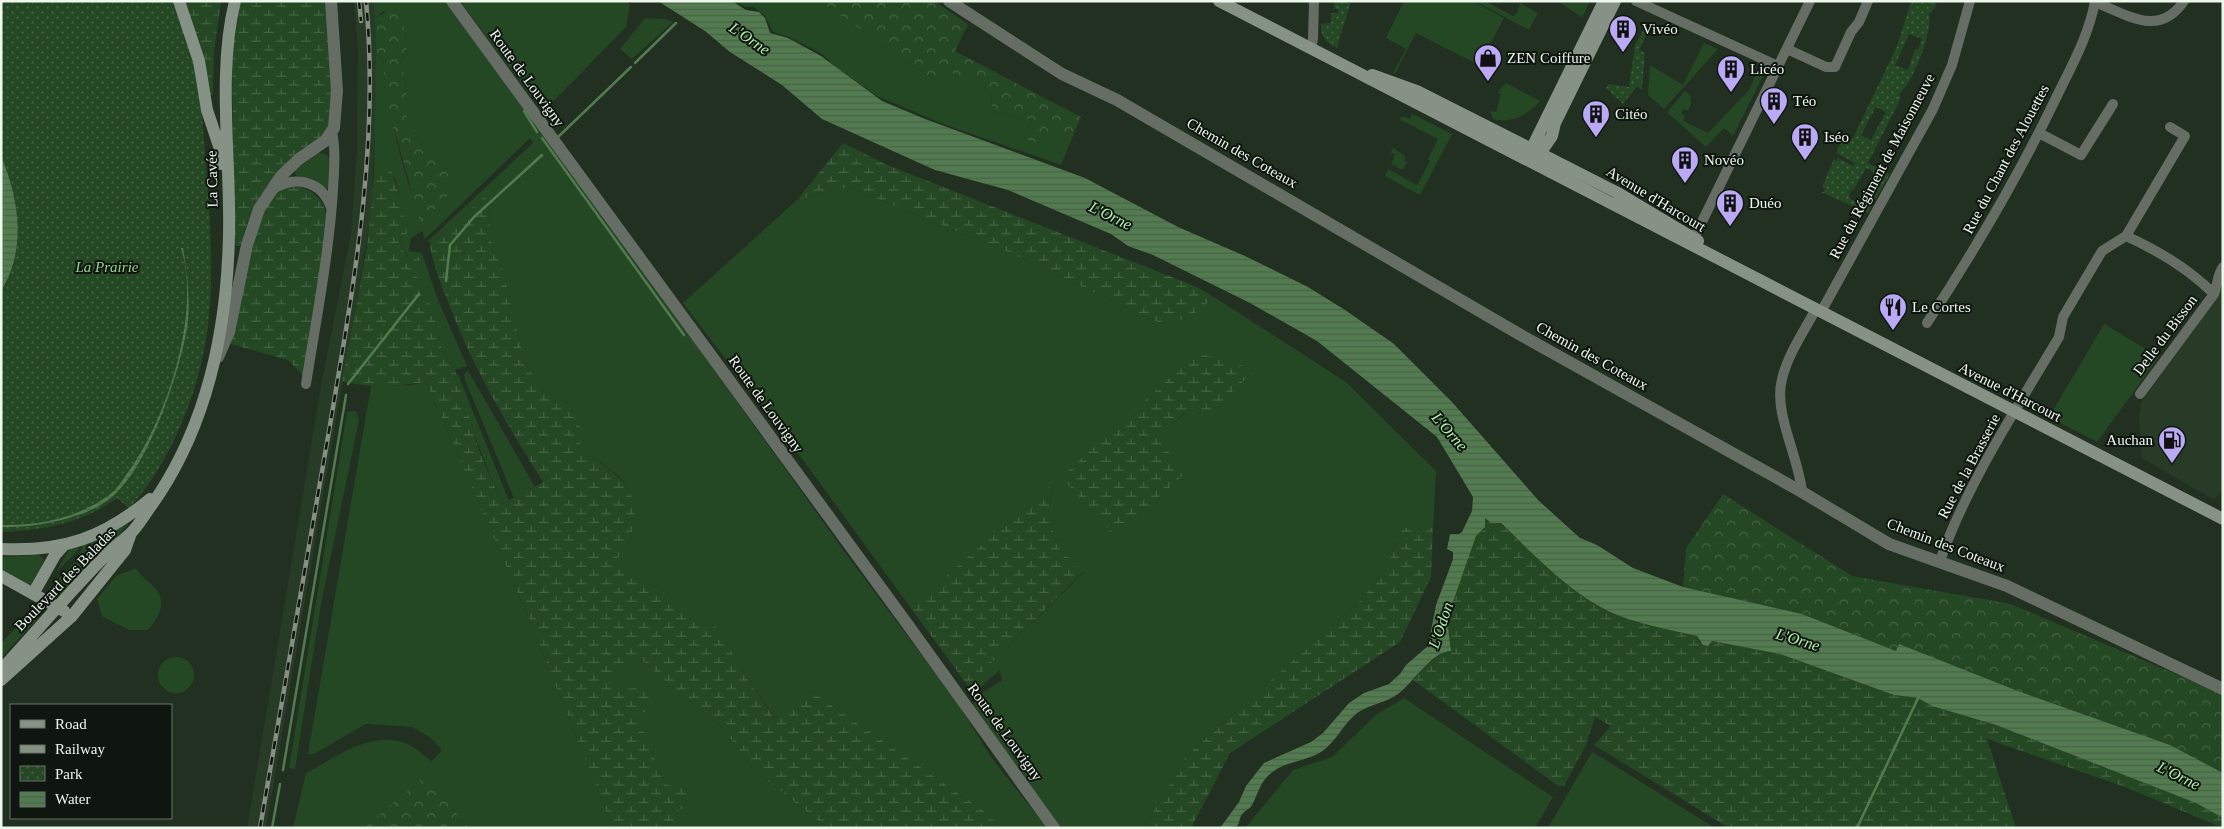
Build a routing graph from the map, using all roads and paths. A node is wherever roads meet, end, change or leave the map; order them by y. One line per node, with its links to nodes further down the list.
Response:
1 (179, 1): 30 (main road)
2 (235, 1): 30 (main road, La Cavée)
3 (331, 1): 22 (street)
4 (452, 1): 54 (street, Route de Louvigny)
5 (949, 1): 40 (street, Chemin des Coteaux)
6 (1219, 1): 16 (main road, Avenue d'Harcourt)
7 (1314, 1): 16 (street)
8 (1604, 1): 19 (main road)
9 (1615, 1): 19 (main road)
10 (1636, 1): 18 (street)
11 (1810, 1): 17 (street)
12 (1868, 1): 17 (street)
13 (1970, 1): 33 (street, Rue du Régiment de Maisonneuve)
14 (2184, 1): 15 (street)
15 (2095, 2): 23 (street, Rue du Chant des Alouettes)
16 (1311, 48): 24 (main road, Avenue d'Harcourt)
17 (1787, 49): 18 (street)
18 (1778, 66): 28 (street)
19 (1569, 84): 24 (main road)
20 (2113, 104): 23 (street)
21 (2170, 127): 27 (street)
22 (332, 132): 25 (street); 26 (street)
23 (2039, 133): 34 (street, Rue du Chant des Alouettes)
24 (1532, 156): 28 (main road, Avenue d'Harcourt); 29 (main road, Avenue d'Harcourt)
25 (269, 192): 26 (street); 35 (street)
26 (332, 210): 36 (street)
27 (2126, 236): 32 (street); 38 (street, Rue de la Brasserie)
28 (1694, 238): 29 (main road, Avenue d'Harcourt)
29 (1711, 254): 33 (main road, Avenue d'Harcourt)
30 (228, 258): 35 (main road, Boulevard des Baladas)
31 (2223, 267): 32 (street)
32 (2214, 294): 37 (street, Delle du Bisson)
33 (1819, 310): 38 (main road, Avenue d'Harcourt); 40 (street, Rue du Régiment de Maisonneuve)
34 (1927, 323)
35 (214, 366): 39 (main road, Boulevard des Baladas)
36 (306, 384)
37 (2140, 394)
38 (2014, 413): 41 (main road, Avenue d'Harcourt); 46 (street, Rue de la Brasserie)
39 (166, 485): 42 (main road, Boulevard des Baladas); 43 (main road)
40 (1802, 492): 46 (street, Chemin des Coteaux)
41 (2223, 519)
42 (132, 533): 45 (main road, Boulevard des Baladas); 50 (main road, Boulevard des Baladas)
43 (64, 545): 44 (main road); 48 (main road)
44 (1, 549)
45 (109, 552): 49 (main road, Boulevard des Baladas); 50 (main road)
46 (1940, 561): 53 (street, Chemin des Coteaux)
47 (1, 576): 48 (main road)
48 (33, 594): 49 (main road)
49 (58, 608): 50 (main road); 51 (main road, Boulevard des Baladas)
50 (72, 616): 52 (main road, Boulevard des Baladas)
51 (1, 670)
52 (1, 680)
53 (2223, 689)
54 (1054, 828)

